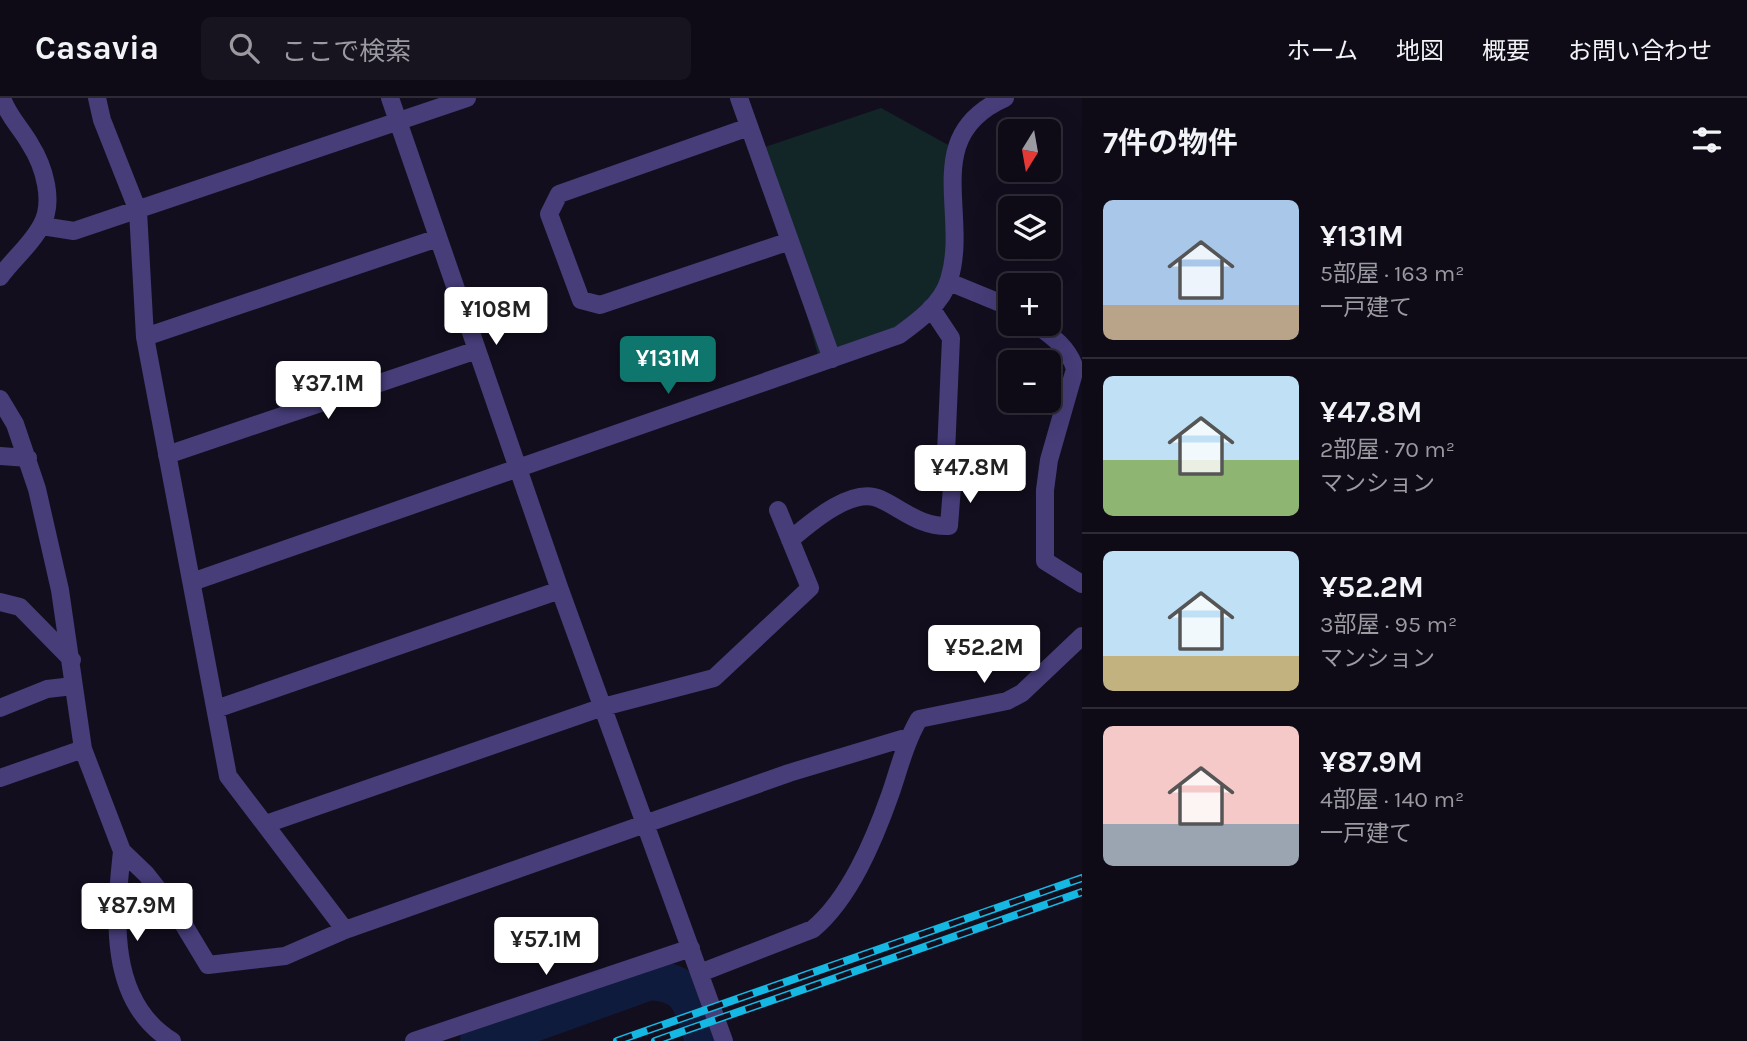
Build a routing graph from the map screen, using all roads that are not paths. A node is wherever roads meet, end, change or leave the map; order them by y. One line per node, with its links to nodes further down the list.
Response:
1 (2, 98): 10 (street)
2 (98, 98): 9 (street)
3 (390, 98): 7 (street)
4 (467, 98): 7 (street)
5 (739, 98): 8 (street)
6 (1005, 98): 14 (street)
7 (398, 122): 9 (street); 11 (street)
8 (749, 127): 12 (street); 12 (street)
9 (138, 211): 10 (street); 18 (street)
10 (42, 226): 13 (street)
11 (438, 238): 18 (street); 19 (street)
12 (790, 242): 20 (street)
13 (0, 277)
14 (949, 282): 15 (street); 16 (street)
15 (998, 302)
16 (931, 308): 20 (street); 27 (street)
17 (1053, 336): 29 (street)
18 (145, 337): 22 (street)
19 (477, 350): 22 (street); 25 (street)
20 (832, 359): 25 (street)
21 (0, 399): 24 (street)
22 (167, 454): 28 (street)
23 (0, 456): 24 (street)
24 (28, 458): 33 (street)
25 (517, 469): 28 (street); 30 (street)
26 (778, 510): 27 (street)
27 (790, 540): 35 (street)
28 (192, 582): 37 (street)
29 (1082, 584)
30 (560, 590): 35 (street); 37 (street)
31 (0, 602): 33 (street)
32 (1082, 636): 38 (street)
33 (72, 660): 34 (street)
34 (73, 686): 36 (street); 39 (street)
35 (603, 707): 41 (street); 42 (street)
36 (0, 708)
37 (216, 709): 41 (street)
38 (908, 737): 42 (street); 46 (street)
39 (83, 749): 40 (street); 43 (street)
40 (0, 778)
41 (266, 824): 44 (street)
42 (645, 824): 44 (street); 45 (street)
43 (122, 850): 44 (street); 47 (street)
44 (345, 930)
45 (691, 948): 46 (street); 48 (street)
46 (700, 973): 49 (street)
47 (162, 1039)
48 (414, 1041)
49 (724, 1041)

